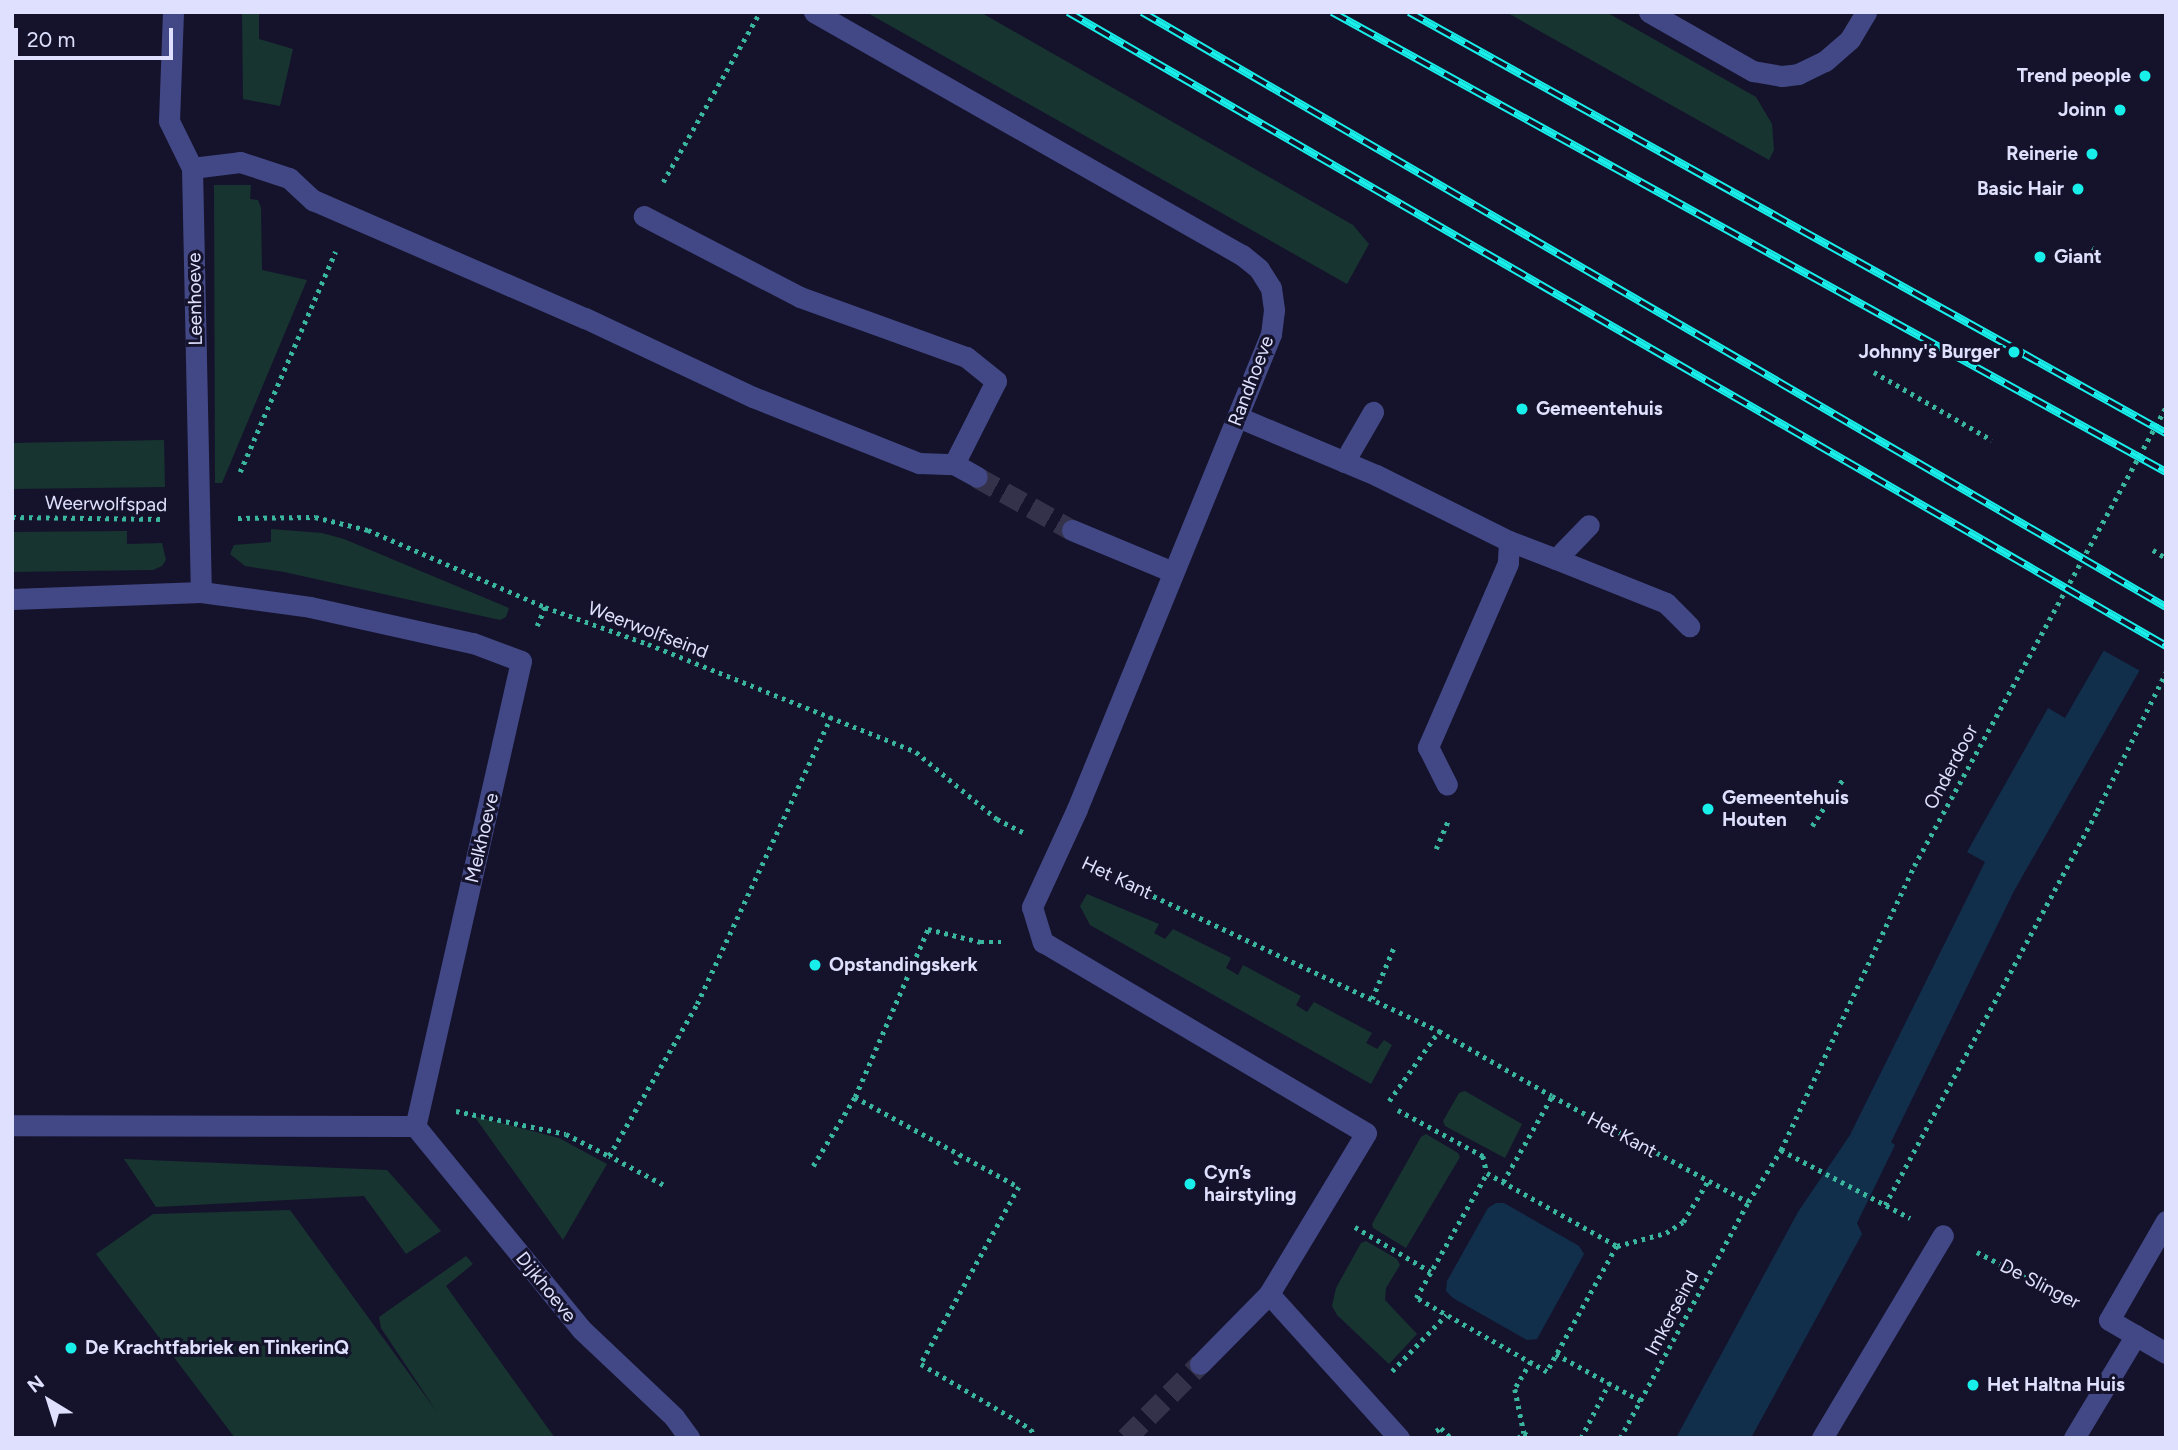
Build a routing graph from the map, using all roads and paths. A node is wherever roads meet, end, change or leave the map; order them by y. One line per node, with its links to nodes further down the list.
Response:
1 (173, 12): 6 (street, Leenhoeve)
2 (760, 12): 8 (path)
3 (814, 12): 14 (street, Randhoeve)
4 (1649, 12): 5 (street)
5 (1866, 12)
6 (192, 168): 7 (street); 21 (street, Leenhoeve)
7 (351, 216): 17 (street); 19 (path)
8 (644, 216): 17 (street)
9 (2092, 248): 10 (path)
10 (2105, 255)
11 (1874, 372): 15 (path)
12 (2166, 407): 51 (path, Onderdoor)
13 (1373, 412): 16 (street)
14 (1238, 417): 16 (street); 28 (street, Randhoeve)
15 (1992, 440)
16 (1344, 462): 24 (street)
17 (954, 464): 18 (street)
18 (977, 477)
19 (236, 481)
20 (12, 517): 21 (path, Weerwolfspad)
21 (199, 519): 29 (street, Leenhoeve); 31 (path, Weerwolfseind)
22 (1589, 525): 27 (street)
23 (1072, 530): 28 (street)
24 (1509, 541): 27 (street); 39 (street)
25 (2153, 550): 26 (path)
26 (2166, 558)
27 (1556, 559): 32 (street)
28 (1173, 572): 41 (street, Randhoeve)
29 (201, 592): 30 (street, Melkhoeve); 48 (street, Melkhoeve)
30 (12, 599)
31 (545, 607): 33 (path); 37 (path, Weerwolfseind)
32 (1689, 626)
33 (533, 634)
34 (2166, 672): 35 (path)
35 (2157, 686): 36 (path); 62 (path)
36 (2166, 691)
37 (831, 717): 41 (path, Weerwolfseind); 53 (path)
38 (1843, 779): 40 (path)
39 (1447, 785)
40 (1812, 827)
41 (1059, 851): 42 (street, Het Kant); 44 (path, Het Kant)
42 (1043, 942): 47 (path); 68 (street)
43 (1394, 947): 44 (path)
44 (1372, 999): 45 (path, Het Kant)
45 (1439, 1031): 46 (path, Het Kant); 56 (path)
46 (1552, 1096): 57 (path, Het Kant); 58 (path)
47 (855, 1097): 52 (path); 55 (path)
48 (420, 1104): 50 (street, Melkhoeve); 53 (path)
49 (12, 1125): 50 (street)
50 (415, 1126): 80 (street, Dijkhoeve)
51 (1781, 1150): 60 (path); 61 (path, Onderdoor)
52 (961, 1155): 54 (path); 81 (path)
53 (609, 1156): 59 (path)
54 (956, 1164)
55 (813, 1166)
56 (1487, 1173): 58 (path); 67 (path)
57 (1708, 1181): 61 (path, Het Kant); 66 (path)
58 (1503, 1182): 66 (path)
59 (663, 1185)
60 (1876, 1200)
61 (1748, 1202): 78 (path, Imkerseind)
62 (1885, 1205)
63 (2166, 1221): 70 (street)
64 (1943, 1235): 70 (path, De Slinger); 87 (street)
65 (1371, 1236): 67 (path)
66 (1617, 1246): 73 (path)
67 (1431, 1272): 69 (path)
68 (1269, 1294): 75 (street); 82 (street)
69 (1446, 1315): 74 (path); 76 (path)
70 (2109, 1320): 71 (street)
71 (2136, 1335): 72 (street); 88 (street)
72 (2166, 1353)
73 (1556, 1354): 74 (path); 77 (path)
74 (1531, 1362): 79 (path)
75 (1199, 1364)
76 (1396, 1367)
77 (1609, 1383): 78 (path); 85 (path)
78 (1641, 1401): 86 (path, Imkerseind)
79 (1524, 1433): 83 (path); 84 (path)
80 (689, 1438)
81 (1035, 1438)
82 (1399, 1438)
83 (1518, 1438)
84 (1532, 1438)
85 (1581, 1438)
86 (1620, 1438)
87 (1822, 1438)
88 (2074, 1438)

